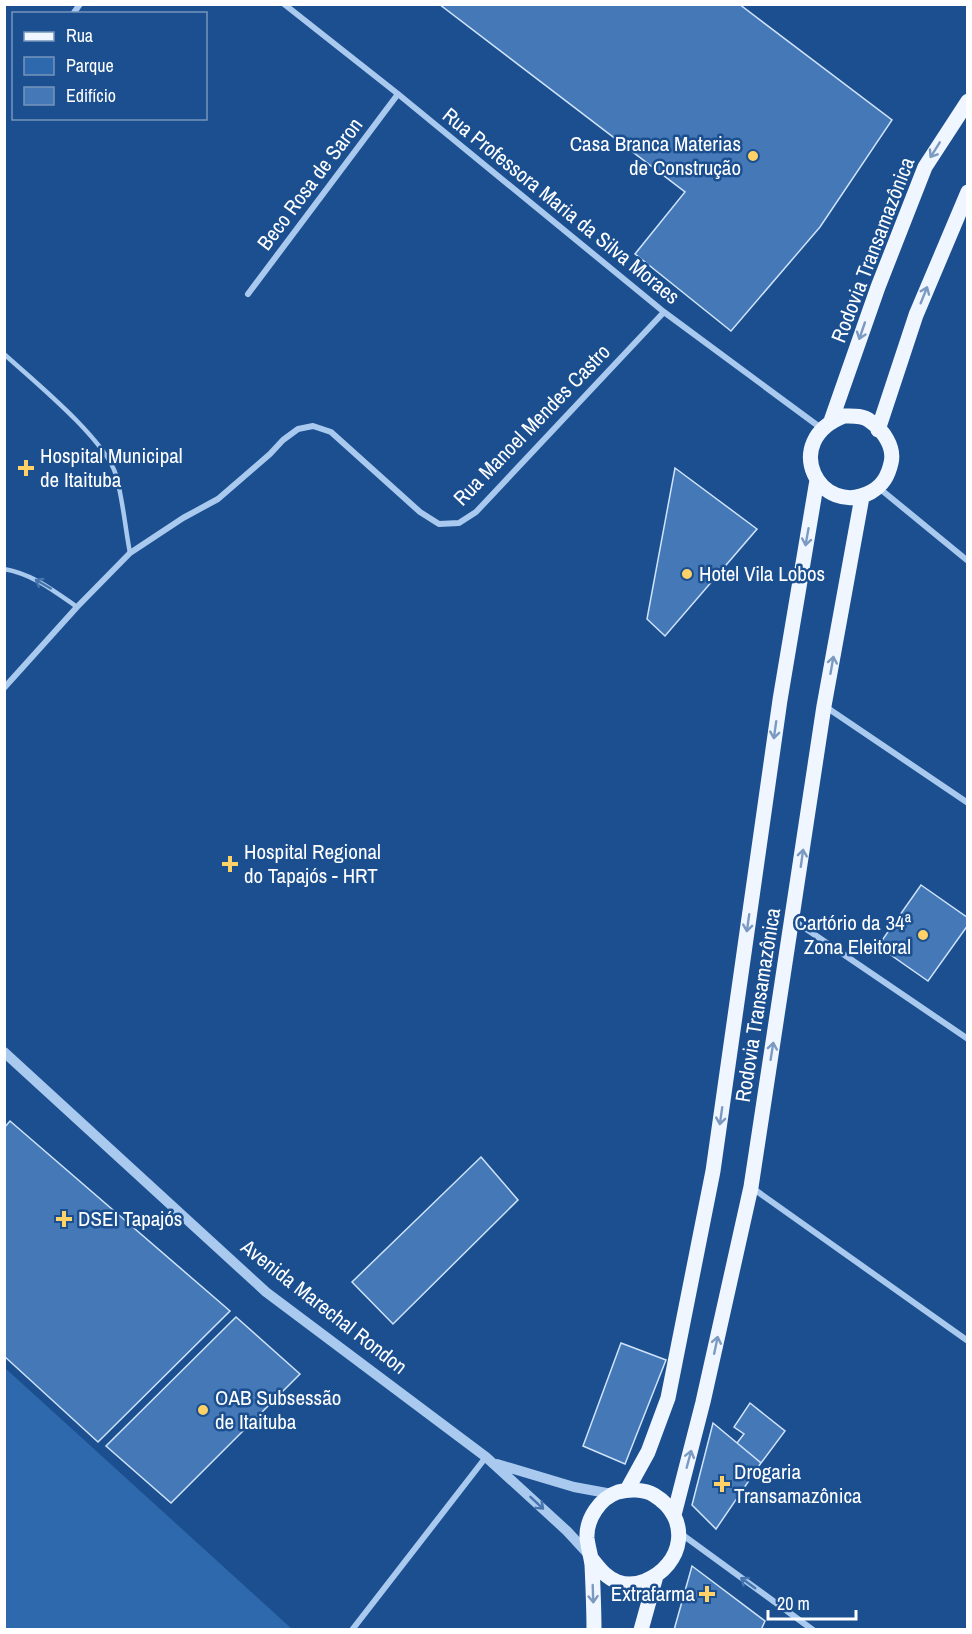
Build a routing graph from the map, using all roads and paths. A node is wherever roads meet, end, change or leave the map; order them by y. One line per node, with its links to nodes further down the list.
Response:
1 (284, 4): 2 (street, Rua Professora Maria da Silva Moraes)
2 (398, 94): 5 (street, Beco Rosa de Saron); 6 (street, Rua Professora Maria da Silva Moraes)
3 (968, 102): 8 (main road, Rodovia Transamazônica, one-way to 8)
4 (968, 192): 9 (main road, one-way to 4)
5 (248, 294)
6 (664, 312): 8 (street, Rua Professora Maria da Silva Moraes); 13 (street, Rua Manoel Mendes Castro)
7 (4, 354): 13 (lane)
8 (826, 424): 9 (main road); 10 (main road, Rodovia Transamazônica)
9 (878, 429): 11 (main road)
10 (817, 480): 12 (main road); 26 (main road, Rodovia Transamazônica, one-way to 26)
11 (879, 488): 12 (main road); 14 (street)
12 (862, 496): 18 (main road, Rodovia Transamazônica, one-way to 12)
13 (130, 553): 16 (street, Rua Manoel Mendes Castro)
14 (968, 561)
15 (4, 569): 16 (lane, one-way to 15)
16 (77, 607): 17 (street, Rua Manoel Mendes Castro)
17 (4, 688)
18 (824, 706): 19 (street); 20 (main road, Rodovia Transamazônica, one-way to 18)
19 (968, 803)
20 (793, 920): 21 (street); 23 (main road, Rodovia Transamazônica, one-way to 20)
21 (968, 1039)
22 (4, 1052): 25 (street, Avenida Marechal Rondon)
23 (751, 1187): 24 (street); 27 (main road, Rodovia Transamazônica, one-way to 23)
24 (968, 1341)
25 (490, 1460): 26 (street, Avenida Marechal Rondon); 29 (street, Avenida Marechal Rondon, one-way to 29); 31 (street)
26 (620, 1492): 27 (main road); 29 (main road, Rodovia Transamazônica)
27 (674, 1515): 28 (main road, Rodovia Transamazônica)
28 (678, 1532): 30 (main road, Rodovia Transamazônica); 34 (street, one-way to 28)
29 (591, 1558): 30 (main road); 32 (main road, Rodovia Transamazônica, one-way to 32)
30 (656, 1576): 33 (main road, Rodovia Transamazônica)
31 (352, 1629)
32 (594, 1629)
33 (641, 1629)
34 (813, 1629)

